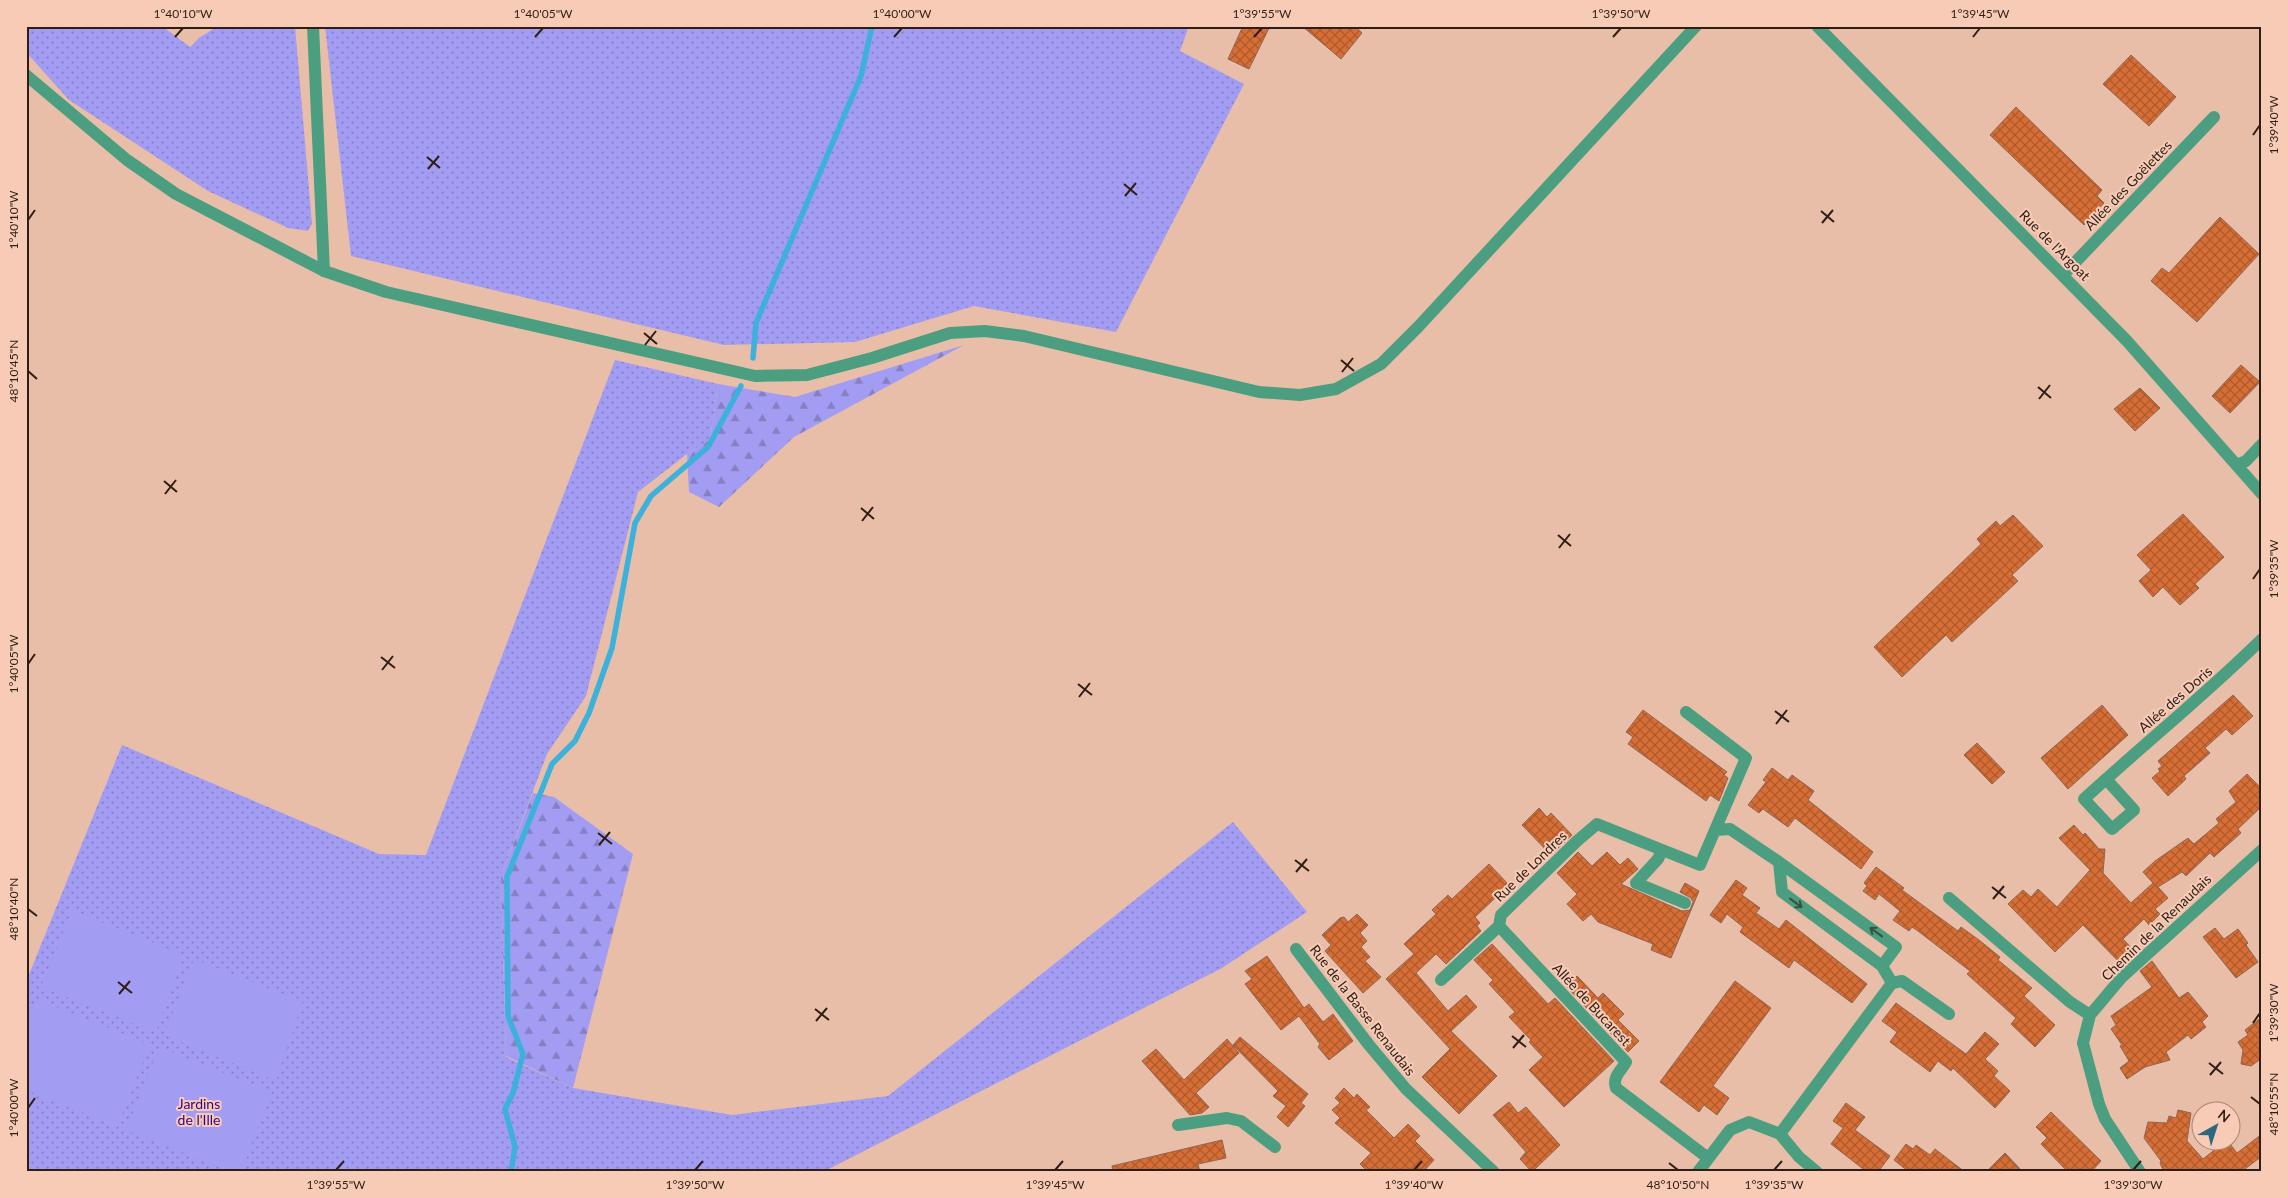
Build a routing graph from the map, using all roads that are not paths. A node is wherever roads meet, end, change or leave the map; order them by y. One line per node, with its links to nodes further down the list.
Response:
1 (313, 26): 6 (street)
2 (1696, 26): 6 (street)
3 (1817, 26): 7 (street, Rue de l'Argoat)
4 (26, 75): 6 (street)
5 (2214, 117): 7 (street, Allée des Goëlettes)
6 (324, 271)
7 (2063, 274): 9 (street, Rue de l'Argoat)
8 (2262, 444): 9 (street)
9 (2237, 466): 10 (street, Rue de l'Argoat)
10 (2262, 494)
11 (2262, 640): 13 (street, Allée des Doris)
12 (1686, 712): 14 (street, Rue de Londres)
13 (2106, 779)
14 (1716, 830): 15 (street, Rue de Londres); 17 (street)
15 (1662, 850): 19 (street); 20 (street, Rue de Londres)
16 (2262, 850): 26 (street, Chemin de la Renaudais)
17 (1780, 862): 22 (street, one-way to 22); 22 (street, one-way to 17)
18 (1949, 898): 26 (street)
19 (1685, 903)
20 (1500, 926): 23 (street, Rue de Londres); 30 (street, Allée de Bucarest)
21 (1296, 949): 31 (street, Rue de la Basse Renaudais)
22 (1882, 966): 24 (street)
23 (1441, 980)
24 (1892, 983): 25 (street); 28 (street)
25 (1949, 1014)
26 (2090, 1015): 34 (street, Chemin de la Renaudais)
27 (1178, 1125): 29 (street)
28 (1780, 1134): 30 (street); 33 (street)
29 (1275, 1147)
30 (1708, 1158): 32 (street)
31 (1494, 1172)
32 (1698, 1172)
33 (1817, 1172)
34 (2140, 1172)

